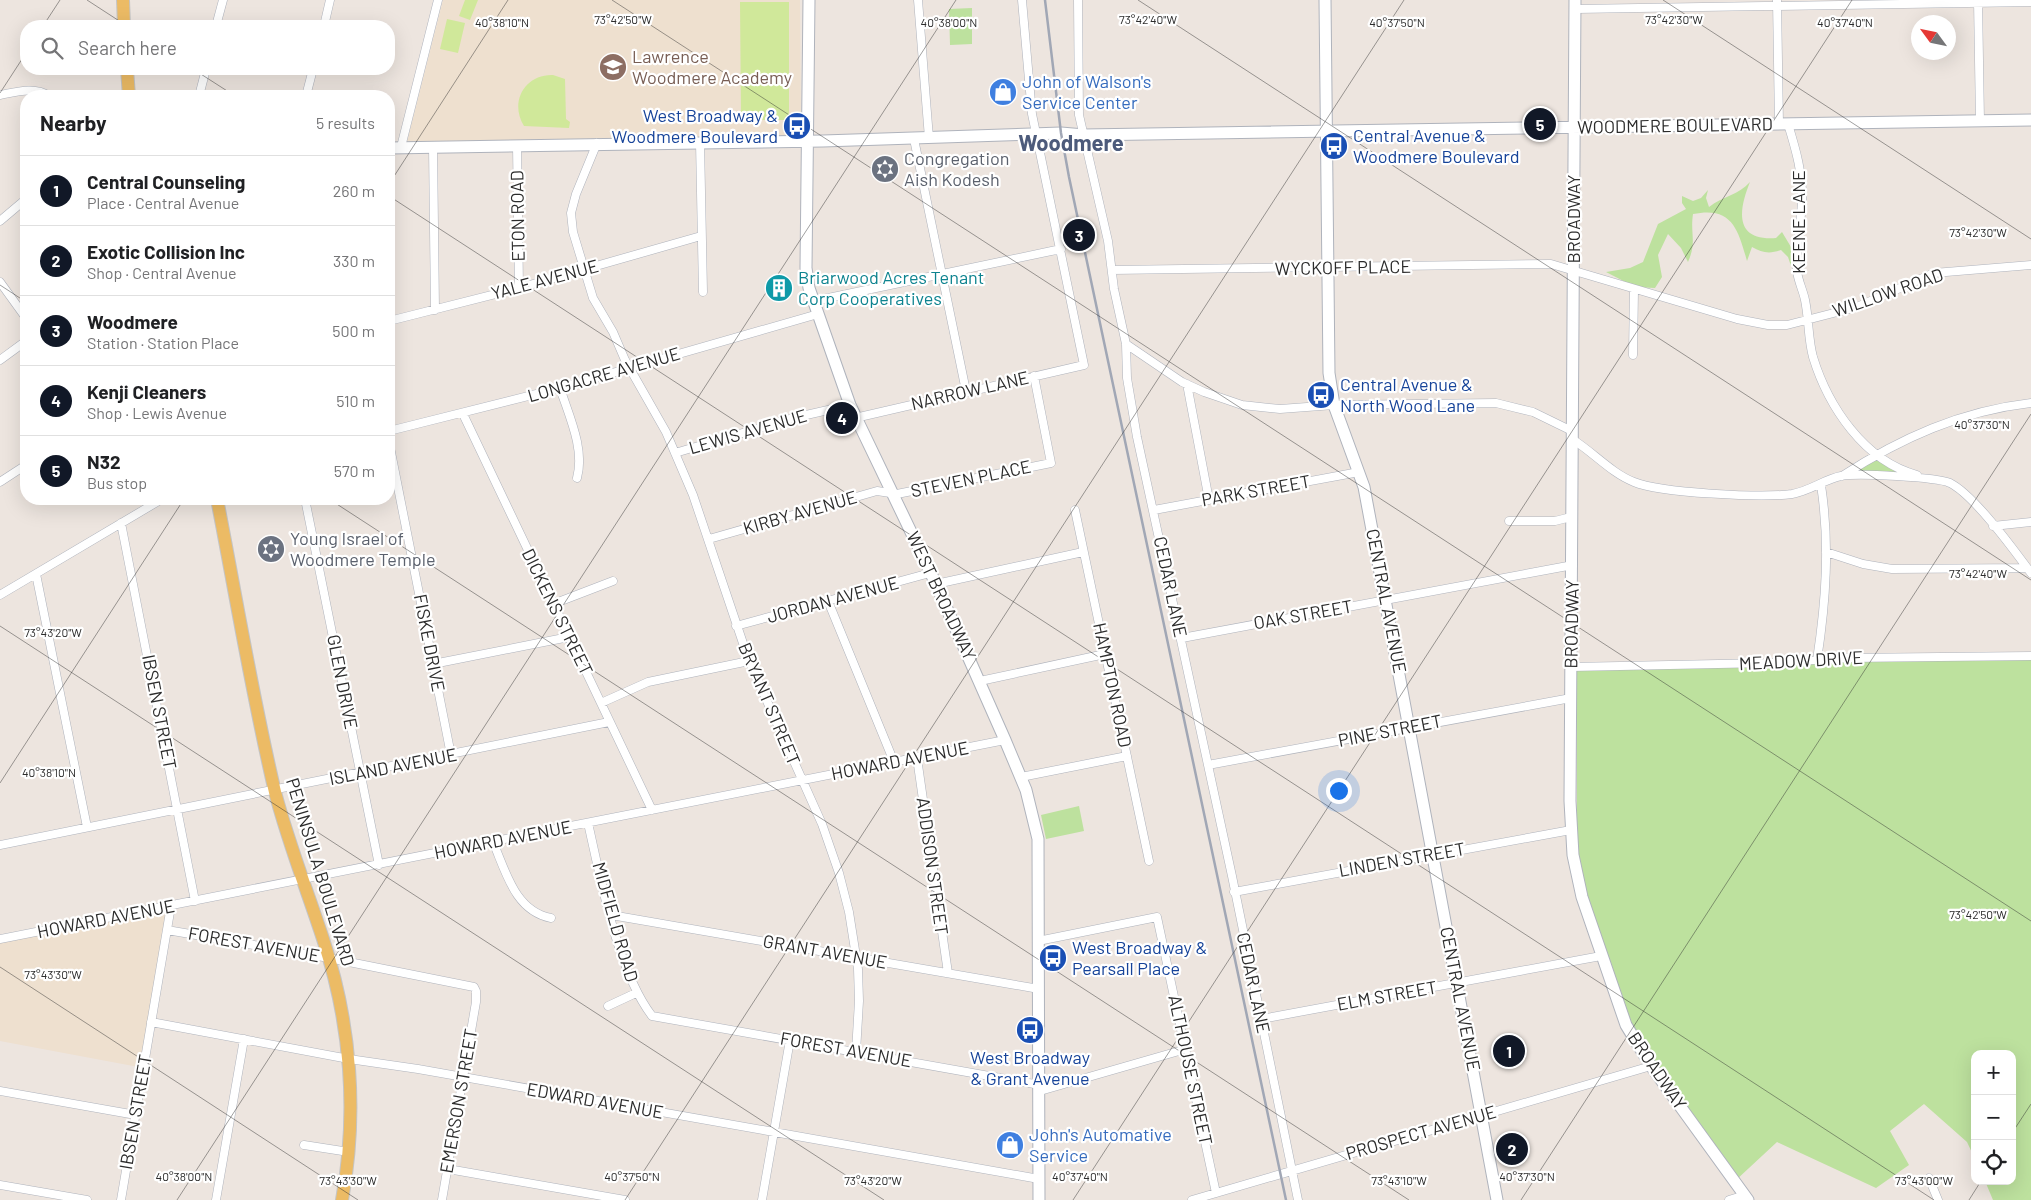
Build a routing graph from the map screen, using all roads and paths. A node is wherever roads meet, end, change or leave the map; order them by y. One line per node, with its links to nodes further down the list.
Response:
1 (123, 0): 14 (main road)
2 (223, 0): 15 (street)
3 (330, 0): 16 (street)
4 (438, 0): 39 (street)
5 (809, 0): 34 (street, WEST BROADWAY)
6 (918, 0): 32 (street)
7 (1022, 0): 30 (street)
8 (1078, 0): 31 (street, CEDAR LANE)
9 (1325, 0): 29 (street, CENTRAL AVENUE)
10 (1978, 1): 11 (street); 12 (street); 26 (street)
11 (2031, 2)
12 (1777, 3): 13 (street); 27 (street, KEENE LANE)
13 (1576, 5): 28 (street, BROADWAY)
14 (124, 20)
15 (218, 20)
16 (325, 20)
17 (127, 75): 20 (main road)
18 (204, 75): 21 (street)
19 (311, 75): 22 (street)
20 (129, 90)
21 (201, 90)
22 (308, 90)
23 (20, 93): 24 (street)
24 (0, 95)
25 (2031, 120): 26 (street, WOODMERE BOULEVARD)
26 (1980, 121): 27 (street, WOODMERE BOULEVARD)
27 (1784, 124): 28 (street, WOODMERE BOULEVARD); 60 (street, KEENE LANE)
28 (1575, 127): 29 (street, WOODMERE BOULEVARD); 49 (street, BROADWAY)
29 (1326, 131): 31 (street, WOODMERE BOULEVARD); 46 (street, CENTRAL AVENUE)
30 (1037, 135): 31 (street, WOODMERE BOULEVARD); 32 (street, WOODMERE BOULEVARD); 44 (street)
31 (1084, 135): 48 (street, CEDAR LANE)
32 (929, 138): 33 (street, WOODMERE BOULEVARD)
33 (914, 139): 34 (street, WOODMERE BOULEVARD); 50 (street)
34 (807, 141): 35 (street, WOODMERE BOULEVARD); 55 (street, WEST BROADWAY)
35 (700, 142): 36 (street, WOODMERE BOULEVARD); 43 (street)
36 (597, 143): 37 (street, WOODMERE BOULEVARD); 47 (street, BRYANT STREET)
37 (517, 145): 38 (street, WOODMERE BOULEVARD); 52 (street, ETON ROAD)
38 (433, 146): 39 (street, WOODMERE BOULEVARD); 57 (street)
39 (401, 147): 40 (street, WOODMERE BOULEVARD)
40 (395, 148)
41 (20, 204): 42 (street)
42 (0, 221)
43 (701, 236): 47 (street, YALE AVENUE); 54 (street)
44 (1061, 249): 50 (street); 66 (street, NARROW LANE)
45 (2031, 265): 60 (street, WILLOW ROAD)
46 (1329, 268): 48 (street, WYCKOFF PLACE); 49 (street, WYCKOFF PLACE); 72 (street, CENTRAL AVENUE)
47 (584, 270): 52 (street, YALE AVENUE); 65 (street, BRYANT STREET)
48 (1112, 270): 61 (street, CEDAR LANE)
49 (1574, 271): 53 (street, WILLOW ROAD); 76 (street, BROADWAY)
50 (941, 274): 55 (street); 69 (street)
51 (0, 282): 56 (street)
52 (519, 288): 57 (street, YALE AVENUE)
53 (1634, 290): 60 (street, WILLOW ROAD); 63 (street)
54 (703, 292)
55 (814, 301): 58 (street, WEST BROADWAY)
56 (20, 310)
57 (435, 310): 59 (street, YALE AVENUE)
58 (818, 314): 65 (street, LONGACRE AVENUE); 71 (street, WEST BROADWAY)
59 (395, 320)
60 (1807, 320): 78 (street, KEENE LANE)
61 (1126, 344): 67 (street); 93 (street, CEDAR LANE)
62 (20, 345): 64 (street)
63 (1633, 355)
64 (0, 360)
65 (631, 368): 68 (street, LONGACRE AVENUE); 77 (street, BRYANT STREET)
66 (1034, 376): 69 (street, NARROW LANE); 87 (street, STEVEN PLACE)
67 (1187, 384): 72 (street); 88 (street)
68 (560, 388): 73 (street, LONGACRE AVENUE); 83 (street)
69 (966, 391): 74 (street, NARROW LANE)
70 (2031, 403): 78 (street)
71 (850, 405): 74 (street, WEST BROADWAY); 77 (street, LEWIS AVENUE)
72 (1334, 405): 76 (street); 81 (street, CENTRAL AVENUE)
73 (463, 414): 75 (street, LONGACRE AVENUE); 111 (street, DICKENS STREET)
74 (855, 418): 87 (street, WEST BROADWAY)
75 (395, 430)
76 (1572, 435): 86 (street); 94 (street, BROADWAY)
77 (675, 453): 99 (street, BRYANT STREET)
78 (1876, 454): 82 (street); 84 (street, KEENE LANE)
79 (20, 468): 85 (street)
80 (395, 472): 119 (street, FISKE DRIVE)
81 (1358, 472): 88 (street, PARK STREET); 109 (street, CENTRAL AVENUE)
82 (1842, 476): 84 (street); 86 (street)
83 (577, 478)
84 (1927, 478): 98 (street)
85 (0, 482)
86 (1821, 485): 101 (street)
87 (891, 492): 99 (street, KIRBY AVENUE); 104 (street, WEST BROADWAY)
88 (1209, 500): 93 (street, PARK STREET)
89 (152, 505): 97 (street)
90 (218, 505): 135 (main road, PENINSULA BOULEVARD)
91 (306, 505): 132 (street, GLEN DRIVE)
92 (1075, 510): 100 (street, HAMPTON ROAD)
93 (1154, 510): 114 (street, CEDAR LANE)
94 (1571, 518): 95 (street); 102 (street, BROADWAY)
95 (1509, 521)
96 (2031, 522): 98 (street)
97 (121, 523): 105 (street); 136 (street, IBSEN STREET)
98 (1993, 526): 103 (street)
99 (709, 539): 112 (street, BRYANT STREET)
100 (1084, 552): 107 (street); 115 (street, HAMPTON ROAD)
101 (1826, 552): 103 (street); 117 (street)
102 (1573, 565): 109 (street, OAK STREET); 120 (street, BROADWAY)
103 (2029, 570)
104 (930, 573): 107 (street, WEST BROADWAY); 110 (street, JORDAN AVENUE)
105 (36, 574): 108 (street); 139 (street)
106 (613, 581): 111 (street)
107 (936, 584): 121 (street, WEST BROADWAY)
108 (0, 596)
109 (1386, 599): 114 (street, OAK STREET); 125 (street, CENTRAL AVENUE)
110 (828, 601): 112 (street, JORDAN AVENUE); 130 (street)
111 (553, 604): 113 (street, DICKENS STREET)
112 (736, 626): 118 (street, BRYANT STREET)
113 (569, 637): 119 (street); 123 (street, DICKENS STREET)
114 (1182, 638): 131 (street, CEDAR LANE)
115 (1105, 654): 121 (street); 128 (street, HAMPTON ROAD)
116 (2031, 656): 117 (street, MEADOW DRIVE)
117 (1817, 660): 120 (street, MEADOW DRIVE)
118 (749, 661): 123 (street); 134 (street, BRYANT STREET)
119 (433, 664): 127 (street, FISKE DRIVE)
120 (1571, 667): 122 (street, BROADWAY)
121 (980, 680): 126 (street, WEST BROADWAY)
122 (1571, 698): 125 (street, PINE STREET); 140 (street, BROADWAY)
123 (601, 703): 124 (street, DICKENS STREET)
124 (609, 722): 127 (street, ISLAND AVENUE); 137 (street, DICKENS STREET)
125 (1409, 727): 131 (street, PINE STREET); 143 (street, CENTRAL AVENUE)
126 (1006, 740): 129 (street, HOWARD AVENUE); 133 (street, WEST BROADWAY)
127 (451, 755): 132 (street, ISLAND AVENUE)
128 (1127, 756): 133 (street); 144 (street, HAMPTON ROAD)
129 (917, 758): 130 (street, HOWARD AVENUE); 158 (street, ADDISON STREET)
130 (894, 762): 134 (street, HOWARD AVENUE)
131 (1208, 765): 147 (street, CEDAR LANE)
132 (360, 774): 135 (street, ISLAND AVENUE); 145 (street, GLEN DRIVE)
133 (1021, 777): 154 (street, WEST BROADWAY)
134 (802, 780): 137 (street, HOWARD AVENUE); 156 (street, BRYANT STREET)
135 (275, 791): 136 (street, ISLAND AVENUE); 146 (main road, PENINSULA BOULEVARD)
136 (178, 810): 139 (street, ISLAND AVENUE); 148 (street, IBSEN STREET)
137 (652, 810): 138 (street, HOWARD AVENUE)
138 (588, 823): 141 (street, HOWARD AVENUE); 150 (street, MIDFIELD ROAD)
139 (87, 827): 142 (street, ISLAND AVENUE)
140 (1571, 830): 143 (street, LINDEN STREET); 155 (street, BROADWAY)
141 (493, 842): 145 (street, HOWARD AVENUE); 151 (street)
142 (0, 845)
143 (1433, 855): 147 (street, LINDEN STREET); 159 (street, CENTRAL AVENUE)
144 (1149, 861)
145 (379, 864): 146 (street, HOWARD AVENUE)
146 (301, 879): 148 (street, HOWARD AVENUE); 157 (main road, PENINSULA BOULEVARD)
147 (1234, 892): 165 (street, CEDAR LANE)
148 (195, 901): 149 (street, HOWARD AVENUE)
149 (171, 906): 152 (street, IBSEN STREET); 153 (street, HOWARD AVENUE)
150 (611, 915): 156 (street, GRANT AVENUE); 161 (street, MIDFIELD ROAD)
151 (551, 918)
152 (167, 930): 157 (street, FOREST AVENUE); 166 (street, IBSEN STREET)
153 (0, 939)
154 (1038, 941): 160 (street, WEST BROADWAY); 169 (street, ALTHOUSE STREET)
155 (1601, 956): 159 (street, ELM STREET); 172 (street, BROADWAY)
156 (855, 957): 158 (street, GRANT AVENUE); 170 (street, BRYANT STREET)
157 (329, 958): 162 (street, FOREST AVENUE); 171 (main road, PENINSULA BOULEVARD)
158 (948, 973): 160 (street, GRANT AVENUE)
159 (1457, 983): 165 (street, ELM STREET); 177 (street, CENTRAL AVENUE)
160 (1039, 989): 174 (street, WEST BROADWAY)
161 (636, 994): 163 (street); 164 (street, MIDFIELD ROAD)
162 (476, 1002): 173 (street, EMERSON STREET)
163 (608, 1006)
164 (652, 1016): 168 (street, FOREST AVENUE)
165 (1261, 1019): 182 (street, CEDAR LANE)
166 (151, 1022): 167 (street, EDWARD AVENUE); 176 (street, IBSEN STREET)
167 (244, 1039): 171 (street, EDWARD AVENUE); 190 (street)
168 (790, 1040): 170 (street, FOREST AVENUE); 178 (street)
169 (1186, 1049): 174 (street); 186 (street, ALTHOUSE STREET)
170 (856, 1052): 174 (street, FOREST AVENUE)
171 (349, 1059): 173 (street, EDWARD AVENUE); 180 (main road, PENINSULA BOULEVARD)
172 (1651, 1066): 177 (street, PROSPECT AVENUE); 187 (street, BROADWAY)
173 (463, 1078): 178 (street, EDWARD AVENUE); 181 (street, EMERSON STREET)
174 (1040, 1088): 183 (street, WEST BROADWAY)
175 (0, 1091): 176 (street)
176 (136, 1115): 189 (street, IBSEN STREET)
177 (1482, 1116): 182 (street, PROSPECT AVENUE); 198 (street, CENTRAL AVENUE)
178 (774, 1132): 183 (street, EDWARD AVENUE); 194 (street)
179 (304, 1145): 180 (street)
180 (349, 1152): 191 (main road, PENINSULA BOULEVARD)
181 (448, 1169): 192 (street, EMERSON STREET); 193 (street)
182 (1292, 1171): 186 (street, PROSPECT AVENUE); 197 (street, CEDAR LANE)
183 (1039, 1178): 195 (street, WEST BROADWAY)
184 (1929, 1178): 200 (street)
185 (0, 1185): 188 (street)
186 (1216, 1193): 196 (street, PROSPECT AVENUE)
187 (1747, 1198): 199 (street)
188 (87, 1200)
189 (121, 1200)
190 (216, 1200)
191 (342, 1200)
192 (442, 1200)
193 (625, 1200)
194 (762, 1200)
195 (1040, 1200)
196 (1192, 1200)
197 (1298, 1200)
198 (1497, 1200)
199 (1729, 1200)
200 (1938, 1200)

